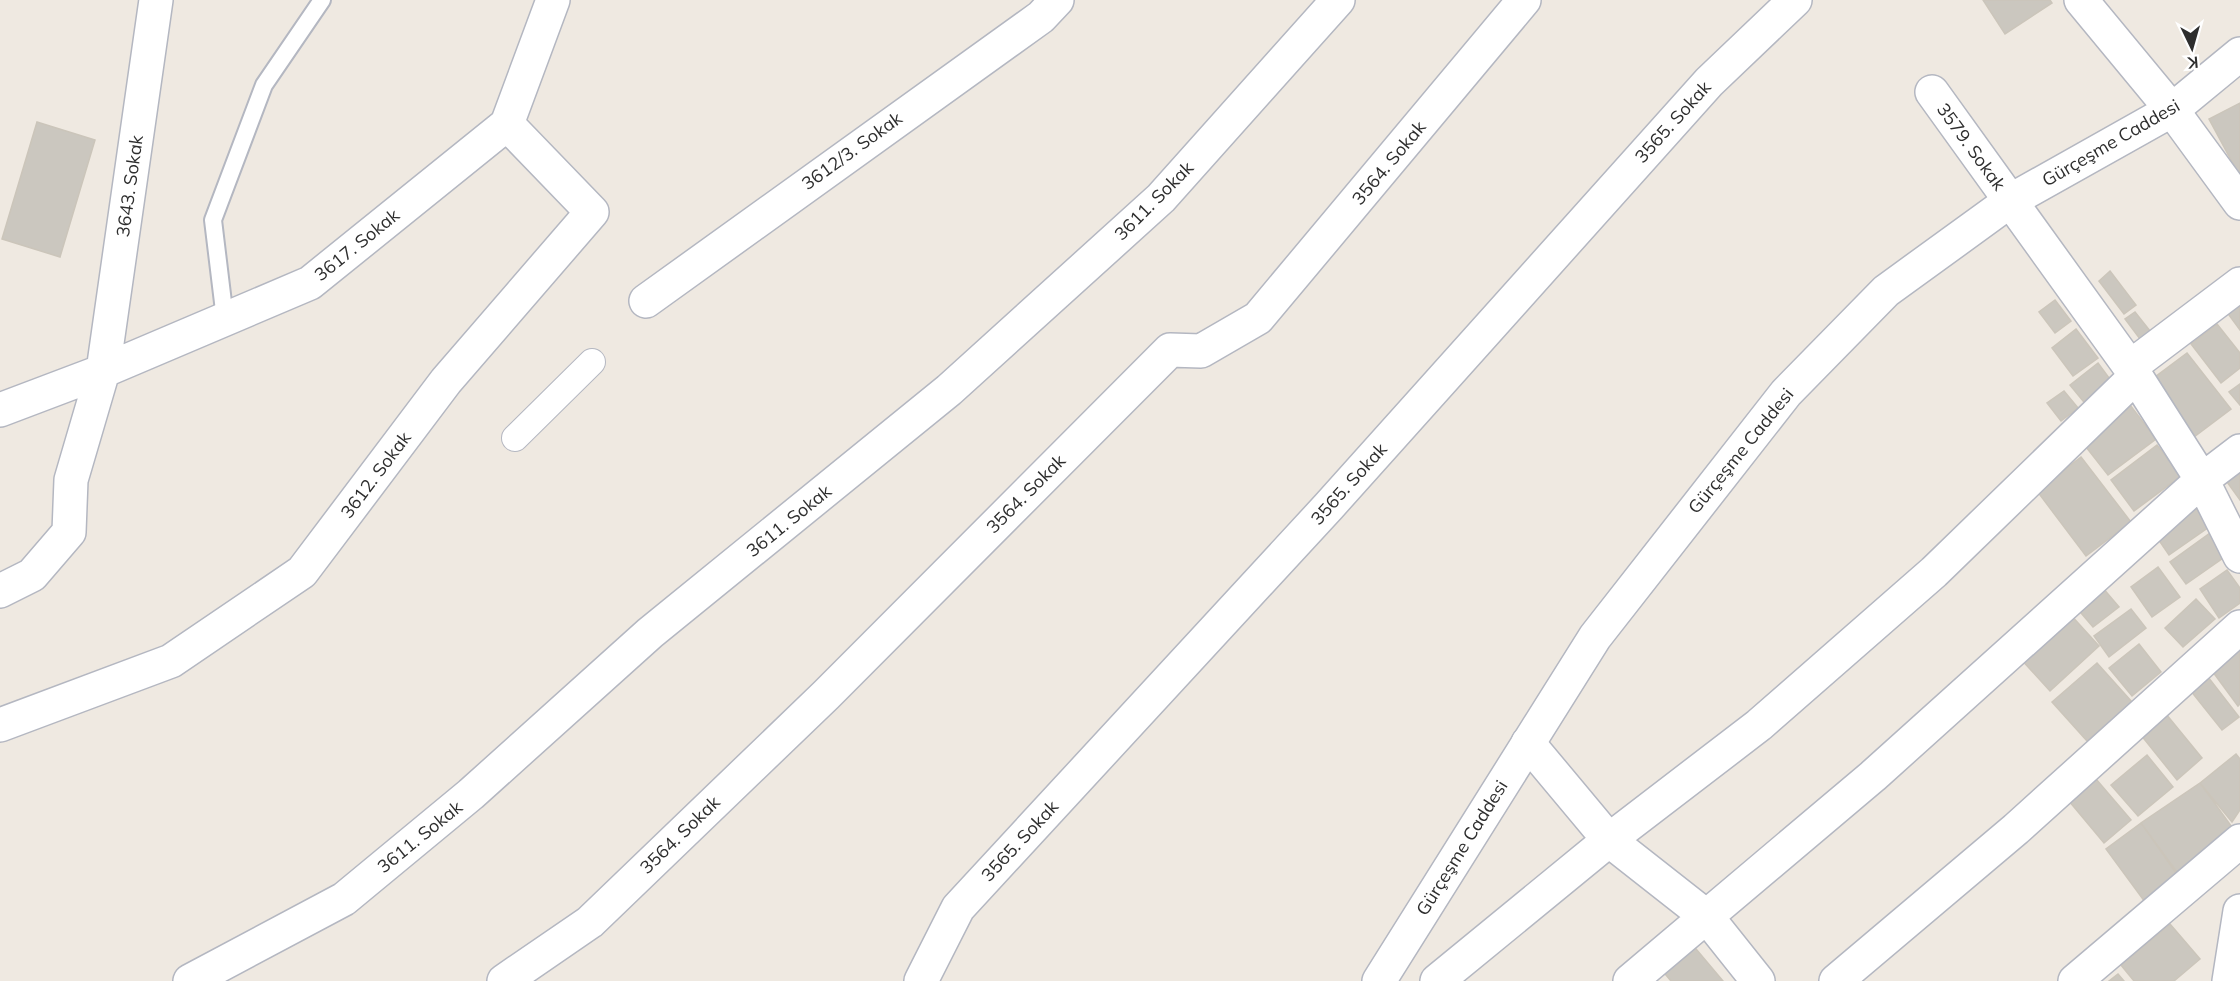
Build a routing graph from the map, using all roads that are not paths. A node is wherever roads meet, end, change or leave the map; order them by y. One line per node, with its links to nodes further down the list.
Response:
1 (156, 0): 19 (street, 3643. Sokak)
2 (322, 0): 17 (lane)
3 (553, 0): 12 (street)
4 (1057, 0): 16 (street, 3612/3. Sokak)
5 (1338, 0): 34 (street, 3611. Sokak)
6 (1524, 0): 35 (street, 3564. Sokak)
7 (1795, 0): 36 (street, 3565. Sokak)
8 (2081, 0): 11 (street)
9 (2240, 54): 11 (street, Gürçeşme Caddesi)
10 (1932, 92): 13 (street, 3579. Sokak)
11 (2172, 110): 13 (street, Gürçeşme Caddesi); 14 (street)
12 (507, 124): 17 (street, 3617. Sokak); 28 (street, 3612. Sokak)
13 (2010, 201): 20 (street, 3579. Sokak); 29 (street, Gürçeşme Caddesi)
14 (2240, 203)
15 (2240, 284): 20 (street)
16 (646, 301)
17 (225, 319): 19 (street, 3617. Sokak)
18 (592, 362): 22 (street)
19 (103, 371): 21 (street, 3617. Sokak); 26 (street, 3643. Sokak)
20 (2133, 371): 24 (street, 3579. Sokak); 30 (street)
21 (0, 410)
22 (515, 438)
23 (2240, 450): 24 (street)
24 (2202, 480): 25 (street, 3579. Sokak); 33 (street)
25 (2240, 556)
26 (0, 591)
27 (2240, 627): 41 (street)
28 (0, 725)
29 (1528, 743): 30 (street); 37 (street, Gürçeşme Caddesi)
30 (1609, 840): 33 (street); 38 (street)
31 (2240, 842): 42 (street)
32 (2240, 911): 43 (street)
33 (1707, 917): 39 (street); 40 (street)
34 (190, 981)
35 (504, 981)
36 (921, 981)
37 (1379, 981)
38 (1437, 981)
39 (1630, 981)
40 (1758, 981)
41 (1836, 981)
42 (2075, 981)
43 (2229, 981)

